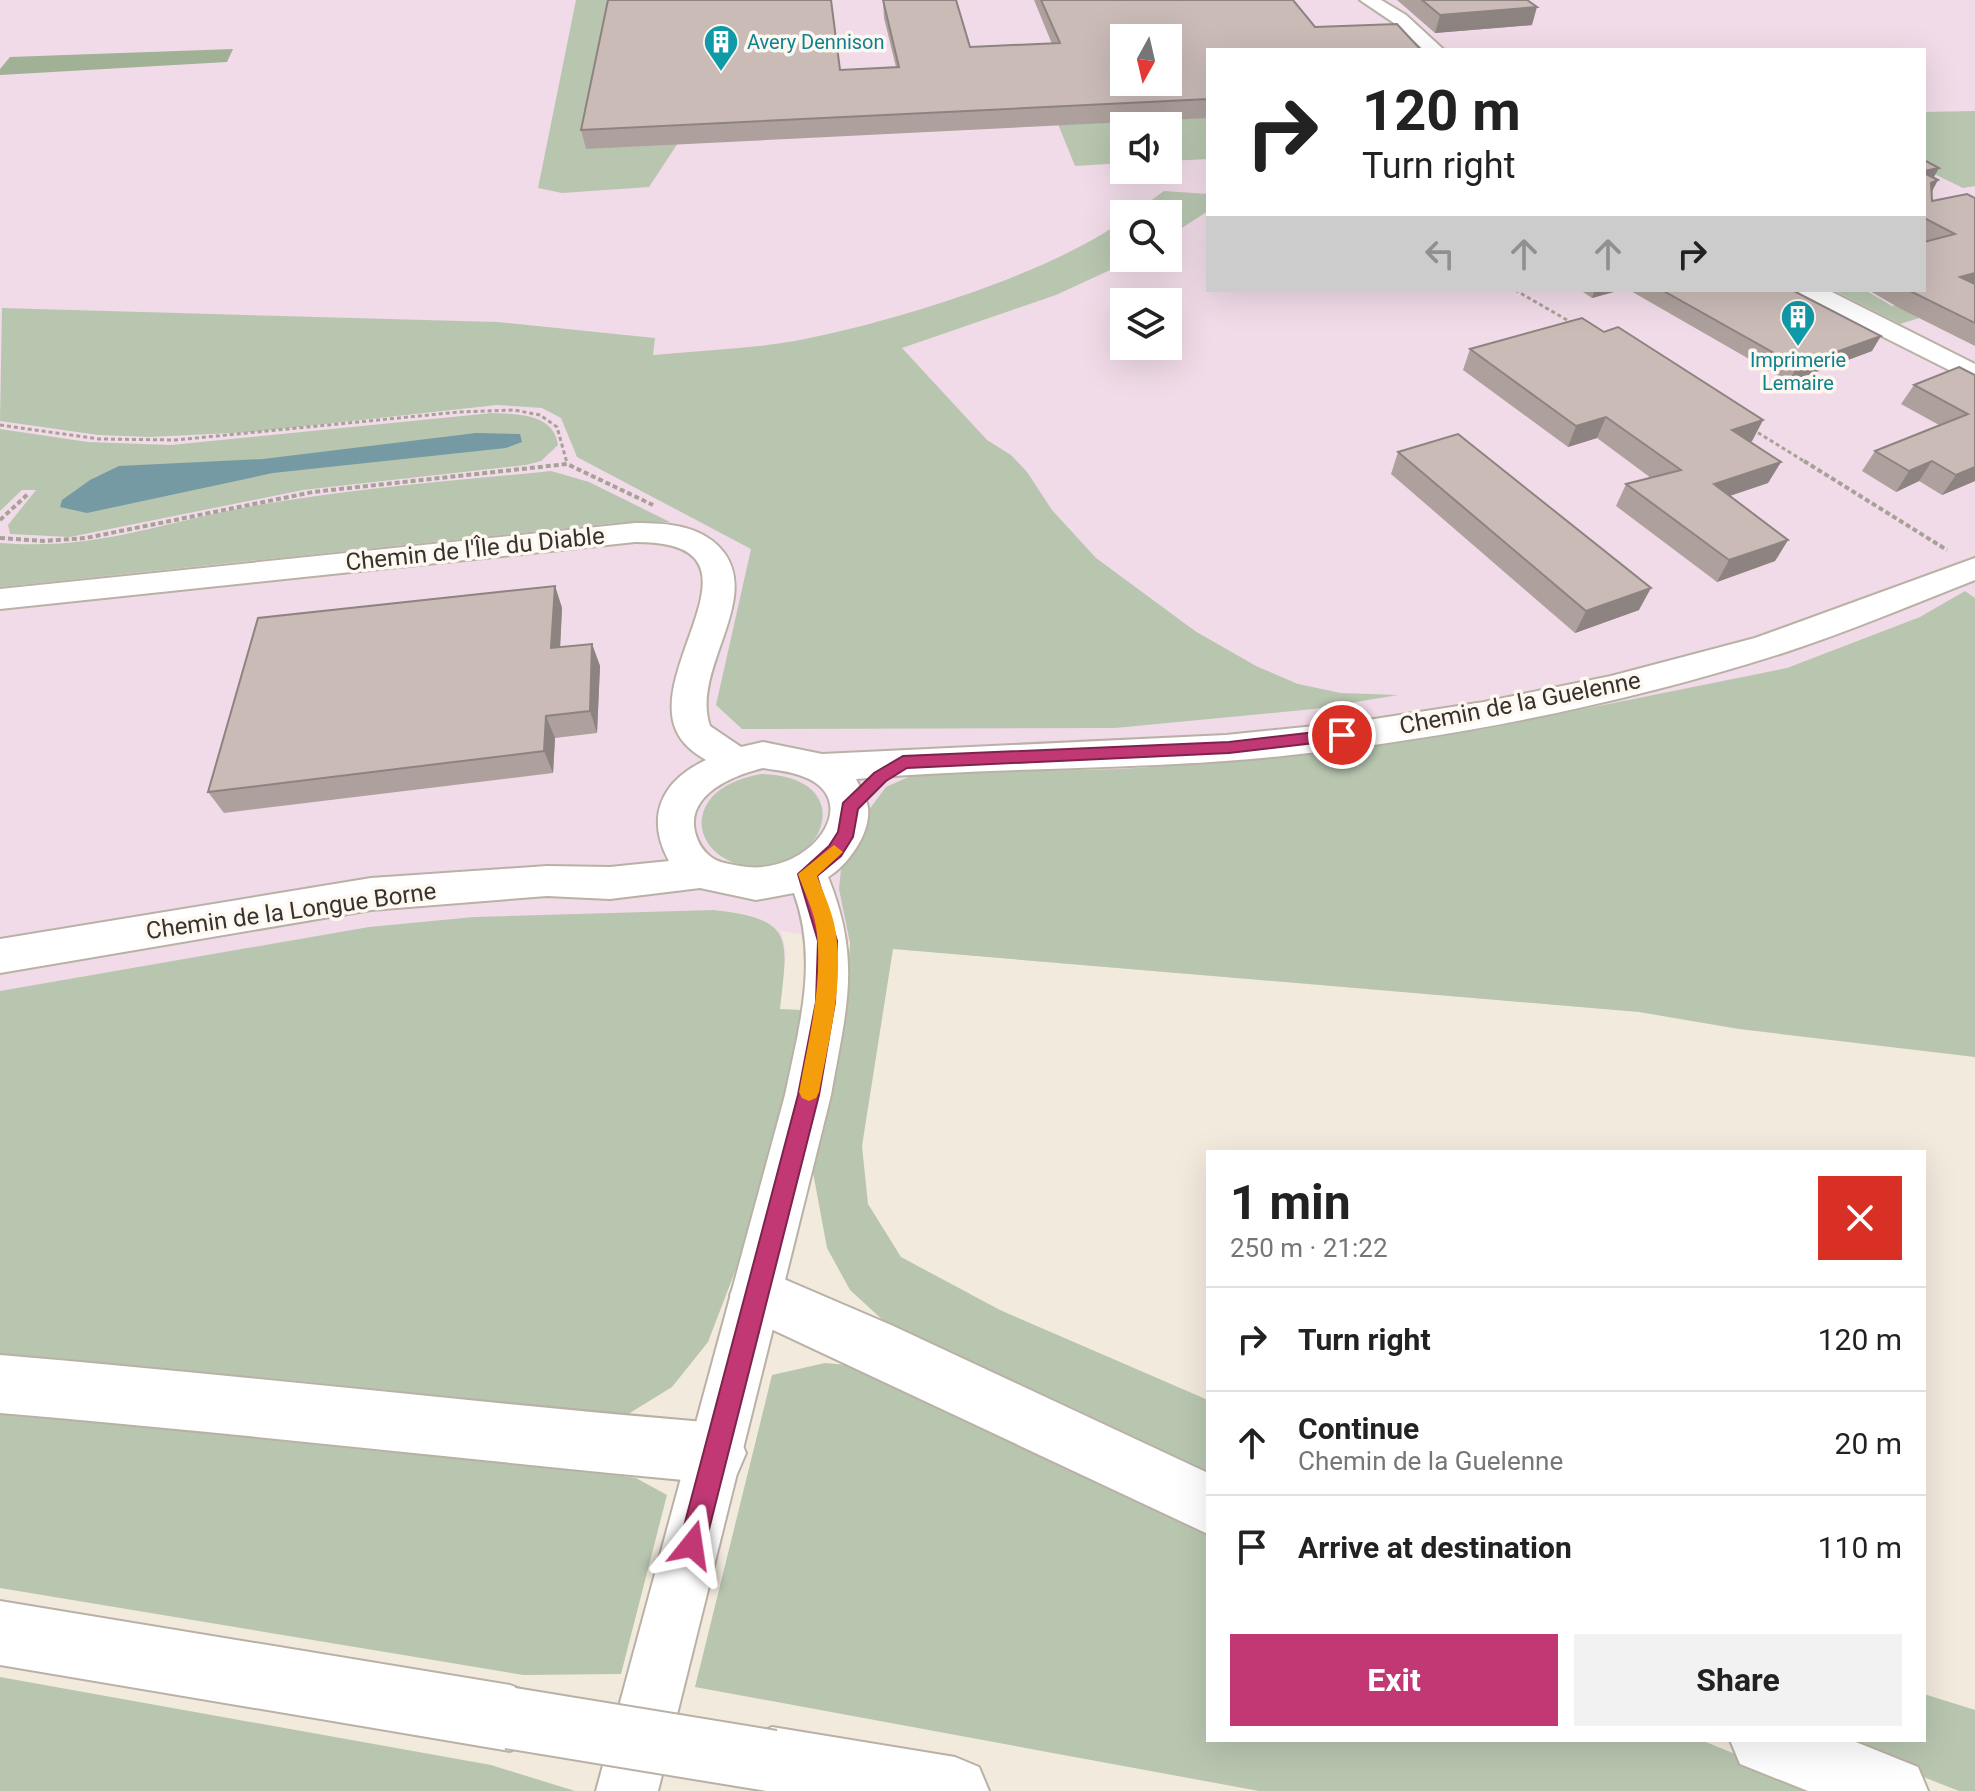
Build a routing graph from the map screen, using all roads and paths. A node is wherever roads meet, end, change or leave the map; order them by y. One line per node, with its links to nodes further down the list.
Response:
1 (1369, 0): 2 (street)
2 (1433, 48)
3 (1519, 292): 5 (path)
4 (1813, 292): 6 (street)
5 (1575, 324)
6 (1975, 375)
7 (0, 425): 9 (path)
8 (1749, 427): 14 (path)
9 (567, 464): 12 (path); 13 (path)
10 (28, 494): 11 (path)
11 (0, 520)
12 (0, 538)
13 (692, 540): 15 (street, Chemin de l'Île du Diable); 16 (street)
14 (1962, 560): 17 (street, Chemin de la Guelenne)
15 (0, 599)
16 (734, 760): 18 (street); 20 (street)
17 (903, 762): 18 (street, Chemin de la Guelenne); 19 (street)
18 (821, 767): 19 (street)
19 (849, 807): 22 (street)
20 (675, 828): 21 (street); 23 (street, Chemin de la Longue Borne)
21 (703, 872): 22 (street); 23 (street, Chemin de la Longue Borne)
22 (807, 874): 25 (street)
23 (583, 881): 24 (street, Chemin de la Longue Borne)
24 (0, 956)
25 (758, 1295): 27 (street); 28 (highway)
26 (0, 1384): 27 (highway)
27 (716, 1453): 31 (street)
28 (1206, 1503)
29 (0, 1633): 32 (highway, bridge)
30 (1769, 1742): 33 (highway)
31 (627, 1791)
32 (955, 1791)
33 (1894, 1791)

